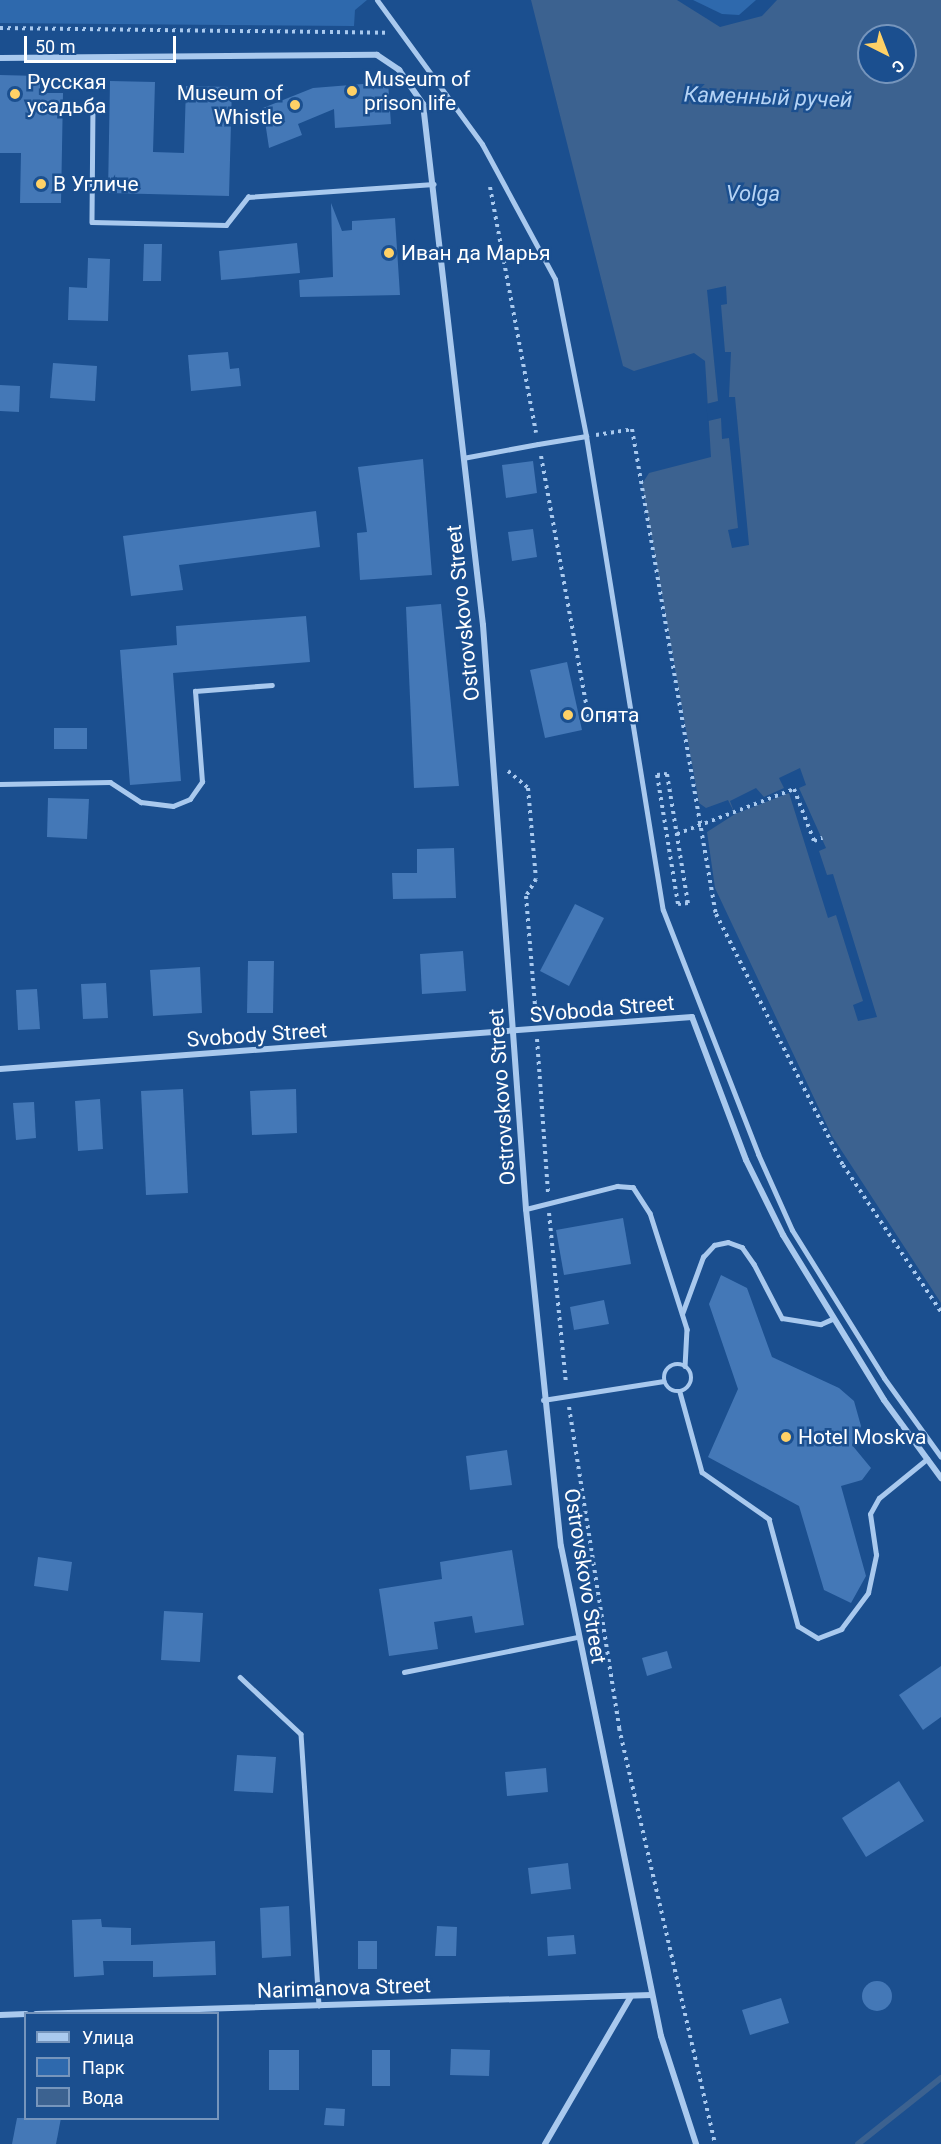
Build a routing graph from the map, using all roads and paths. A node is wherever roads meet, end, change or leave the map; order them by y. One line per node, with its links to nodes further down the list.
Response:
1 (377, 0): 3 (street)
2 (0, 28): 3 (path)
3 (403, 31): 7 (street)
4 (0, 58): 6 (street, Ostrovskovo Street)
5 (93, 105): 6 (lane)
6 (434, 184): 9 (street, Ostrovskovo Street)
7 (586, 436): 8 (street); 13 (path); 29 (street)
8 (538, 444): 9 (lane)
9 (463, 459): 17 (street, Ostrovskovo Street)
10 (272, 685): 12 (lane)
11 (508, 771): 16 (path)
12 (0, 784)
13 (699, 829): 14 (path); 15 (path); 21 (path)
14 (676, 834): 14 (path)
15 (822, 838)
16 (537, 1031): 17 (street, SVoboda Street); 19 (path); 23 (street, SVoboda Street)
17 (515, 1033): 18 (street, Svobody Street); 20 (street, Ostrovskovo Street)
18 (0, 1068)
19 (548, 1204): 20 (lane); 22 (lane); 27 (path)
20 (526, 1209): 28 (street, Ostrovskovo Street)
21 (941, 1312)
22 (682, 1314): 23 (lane); 24 (lane)
23 (832, 1318): 30 (street)
24 (685, 1366): 25 (lane); 26 (lane)
25 (664, 1381): 26 (lane); 27 (lane)
26 (681, 1392): 30 (lane)
27 (567, 1397): 28 (lane); 43 (path)
28 (543, 1400): 32 (street, Ostrovskovo Street)
29 (941, 1457)
30 (927, 1459): 31 (street)
31 (941, 1478)
32 (578, 1638): 33 (lane); 35 (street, Ostrovskovo Street)
33 (404, 1672)
34 (240, 1677): 37 (lane)
35 (652, 1995): 36 (street, Narimanova Street); 42 (street, Ostrovskovo Street)
36 (631, 1996): 37 (street, Narimanova Street); 41 (street)
37 (319, 2005): 38 (street, Narimanova Street)
38 (71, 2012)
39 (24, 2014): 40 (street)
40 (0, 2015)
41 (545, 2144)
42 (696, 2144)
43 (715, 2144)

